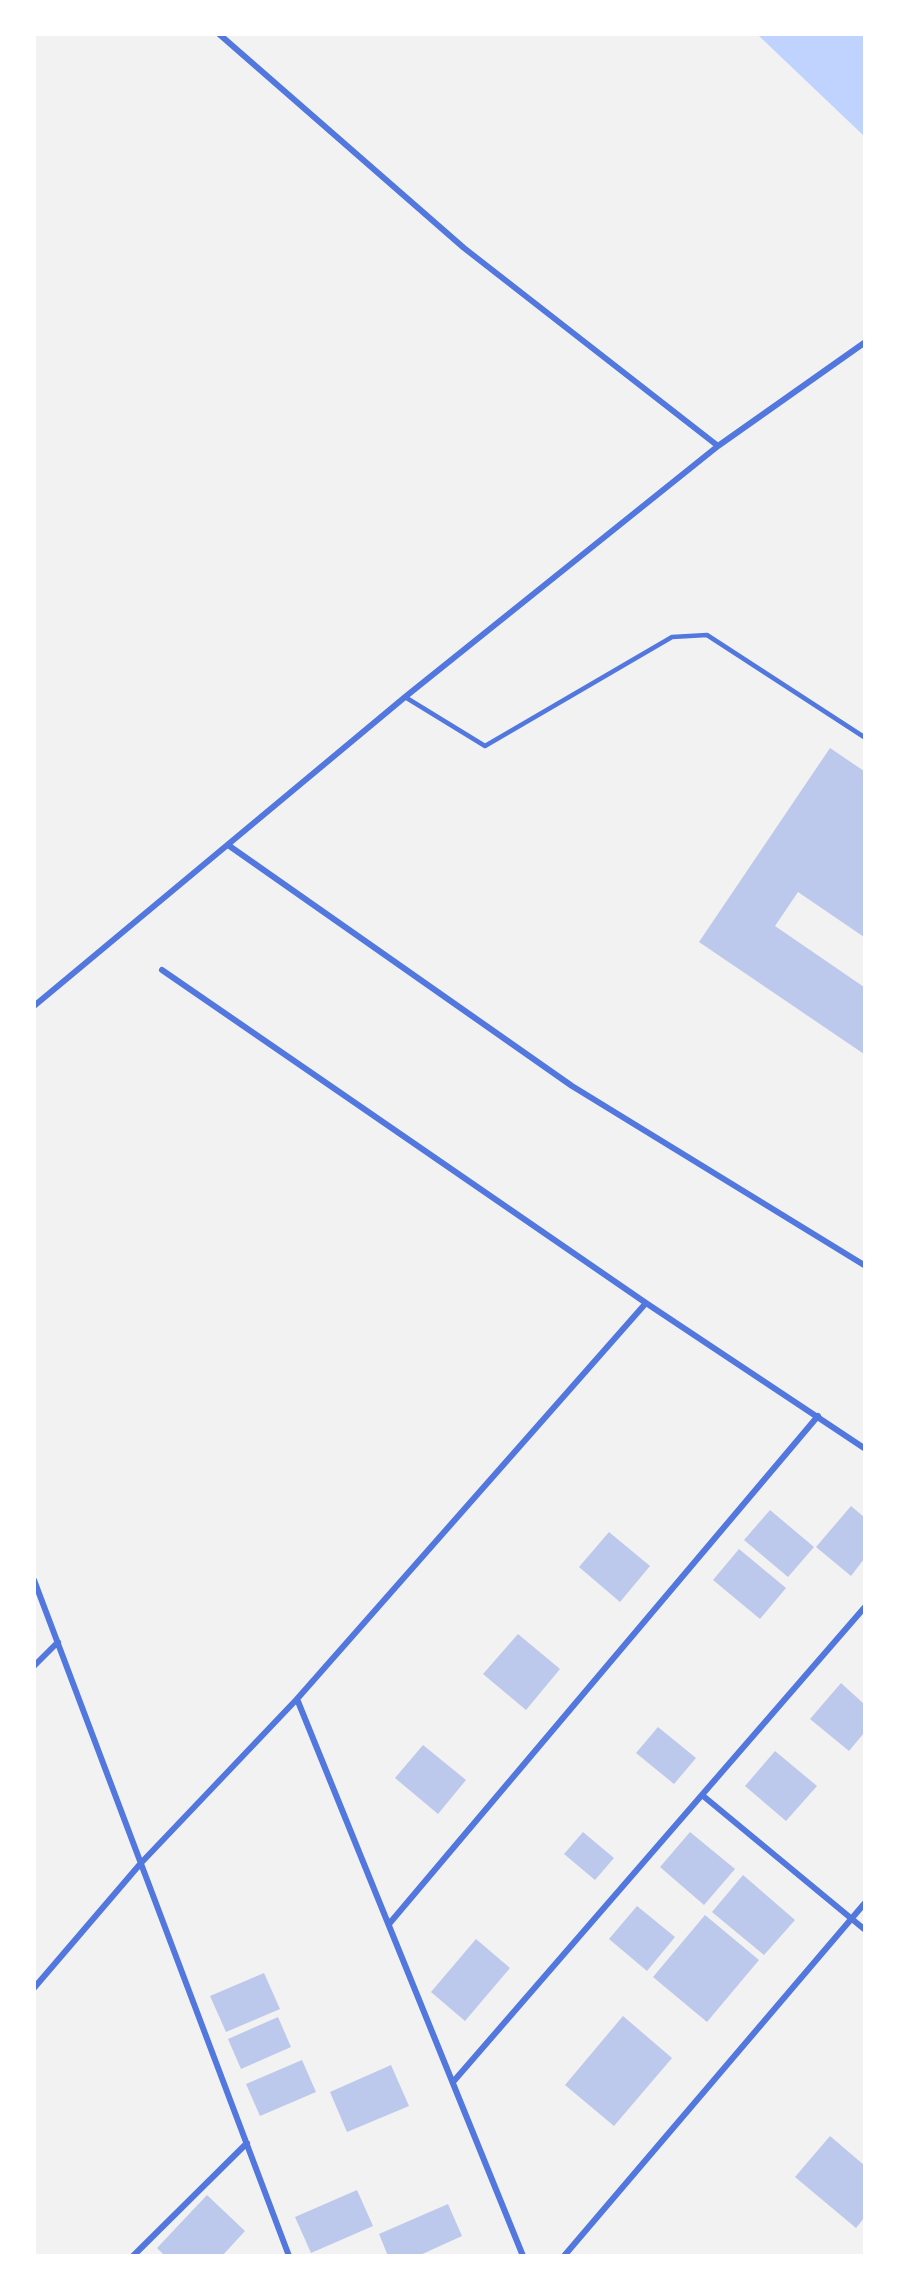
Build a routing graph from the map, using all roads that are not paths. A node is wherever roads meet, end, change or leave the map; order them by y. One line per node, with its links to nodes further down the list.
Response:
1 (219, 34): 3 (street)
2 (864, 343): 3 (street)
3 (718, 446): 4 (street)
4 (405, 697): 5 (lane); 6 (street)
5 (864, 736)
6 (228, 845): 8 (street); 9 (street)
7 (162, 969): 10 (street)
8 (34, 1006)
9 (864, 1265)
10 (646, 1303): 11 (street); 17 (street)
11 (818, 1416): 12 (street); 22 (street)
12 (864, 1448)
13 (34, 1580): 15 (street)
14 (864, 1608): 18 (street)
15 (58, 1642): 16 (street); 19 (street)
16 (34, 1666)
17 (297, 1699): 19 (street); 22 (street)
18 (702, 1795): 21 (street); 25 (street)
19 (141, 1863): 24 (street); 26 (street)
20 (864, 1904): 21 (street)
21 (853, 1919): 23 (street); 30 (street)
22 (389, 1924): 25 (street)
23 (864, 1929)
24 (34, 1988)
25 (453, 2082): 29 (street)
26 (247, 2143): 27 (street); 28 (street)
27 (133, 2256)
28 (289, 2256)
29 (523, 2256)
30 (564, 2256)

